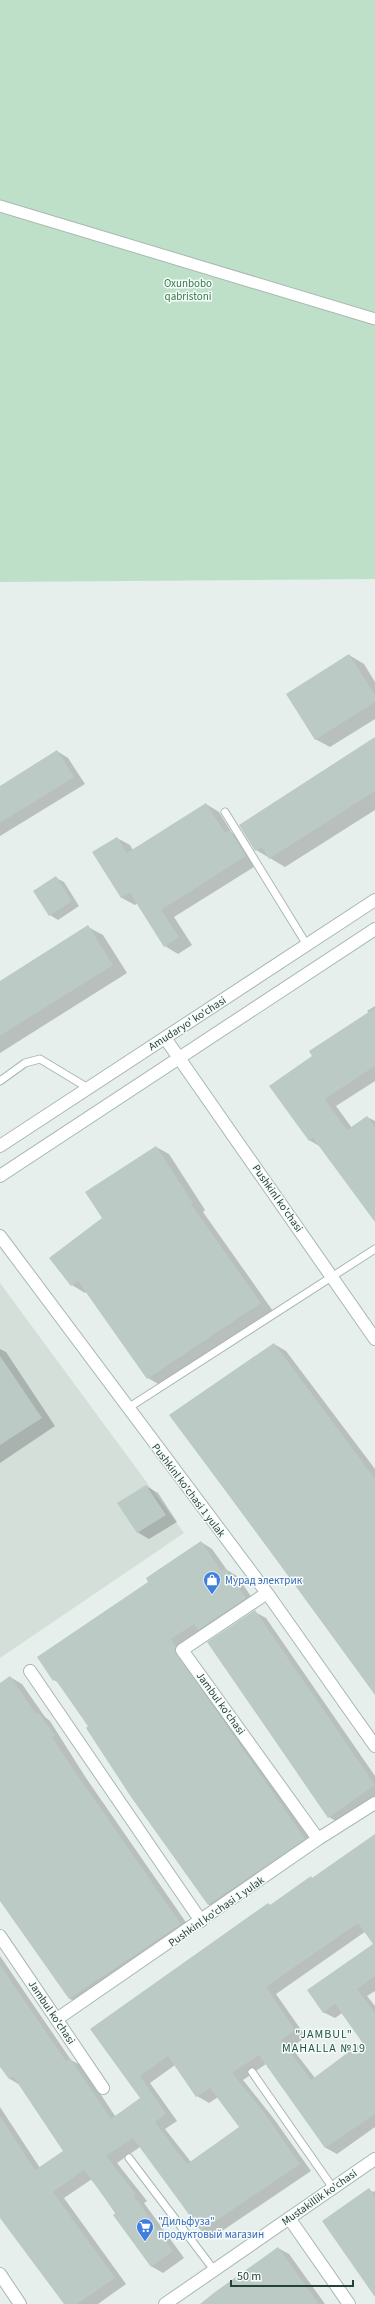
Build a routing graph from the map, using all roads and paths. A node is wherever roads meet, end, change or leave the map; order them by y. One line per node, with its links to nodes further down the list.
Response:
1 (0, 206): 2 (street)
2 (375, 319)
3 (225, 812): 6 (lane)
4 (375, 900): 6 (street, Amudaryo' ko'chasi)
5 (375, 929): 8 (street)
6 (307, 945): 7 (street, Amudaryo' ko'chasi)
7 (165, 1038): 8 (street, Pushkinl ko'chasi); 10 (street, Amudaryo' ko'chasi)
8 (179, 1058): 12 (street); 15 (street, Pushkinl ko'chasi)
9 (0, 1081): 10 (lane)
10 (88, 1088): 11 (street, Amudaryo' ko'chasi)
11 (0, 1146)
12 (0, 1176)
13 (0, 1236): 17 (street, Pushkinl ko'chasi 1 yulak)
14 (375, 1249): 15 (lane)
15 (333, 1278): 16 (street, Pushkinl ko'chasi); 17 (lane)
16 (375, 1339)
17 (128, 1408): 18 (street, Pushkinl ko'chasi 1 yulak)
18 (267, 1593): 20 (street, Pushkinl ko'chasi 1 yulak); 22 (street, Jambul ko'chasi)
19 (30, 1671): 23 (street)
20 (375, 1746)
21 (375, 1803): 22 (street, Pushkinl ko'chasi 1 yulak)
22 (318, 1839): 23 (street, Pushkinl ko'chasi 1 yulak)
23 (201, 1921): 25 (street, Pushkinl ko'chasi 1 yulak)
24 (0, 1936): 25 (street, Jambul ko'chasi)
25 (57, 2019): 27 (street, Jambul ko'chasi)
26 (252, 2072): 30 (lane)
27 (103, 2088)
28 (129, 2158): 32 (lane)
29 (375, 2159): 30 (street, Mustakillik ko'chasi)
30 (333, 2188): 31 (street, Mustakillik ko'chasi)
31 (289, 2218): 32 (street, Mustakillik ko'chasi); 36 (street)
32 (214, 2270): 35 (street, Mustakillik ko'chasi)
33 (0, 2274): 34 (street)
34 (20, 2304)
35 (165, 2304)
36 (349, 2304)

